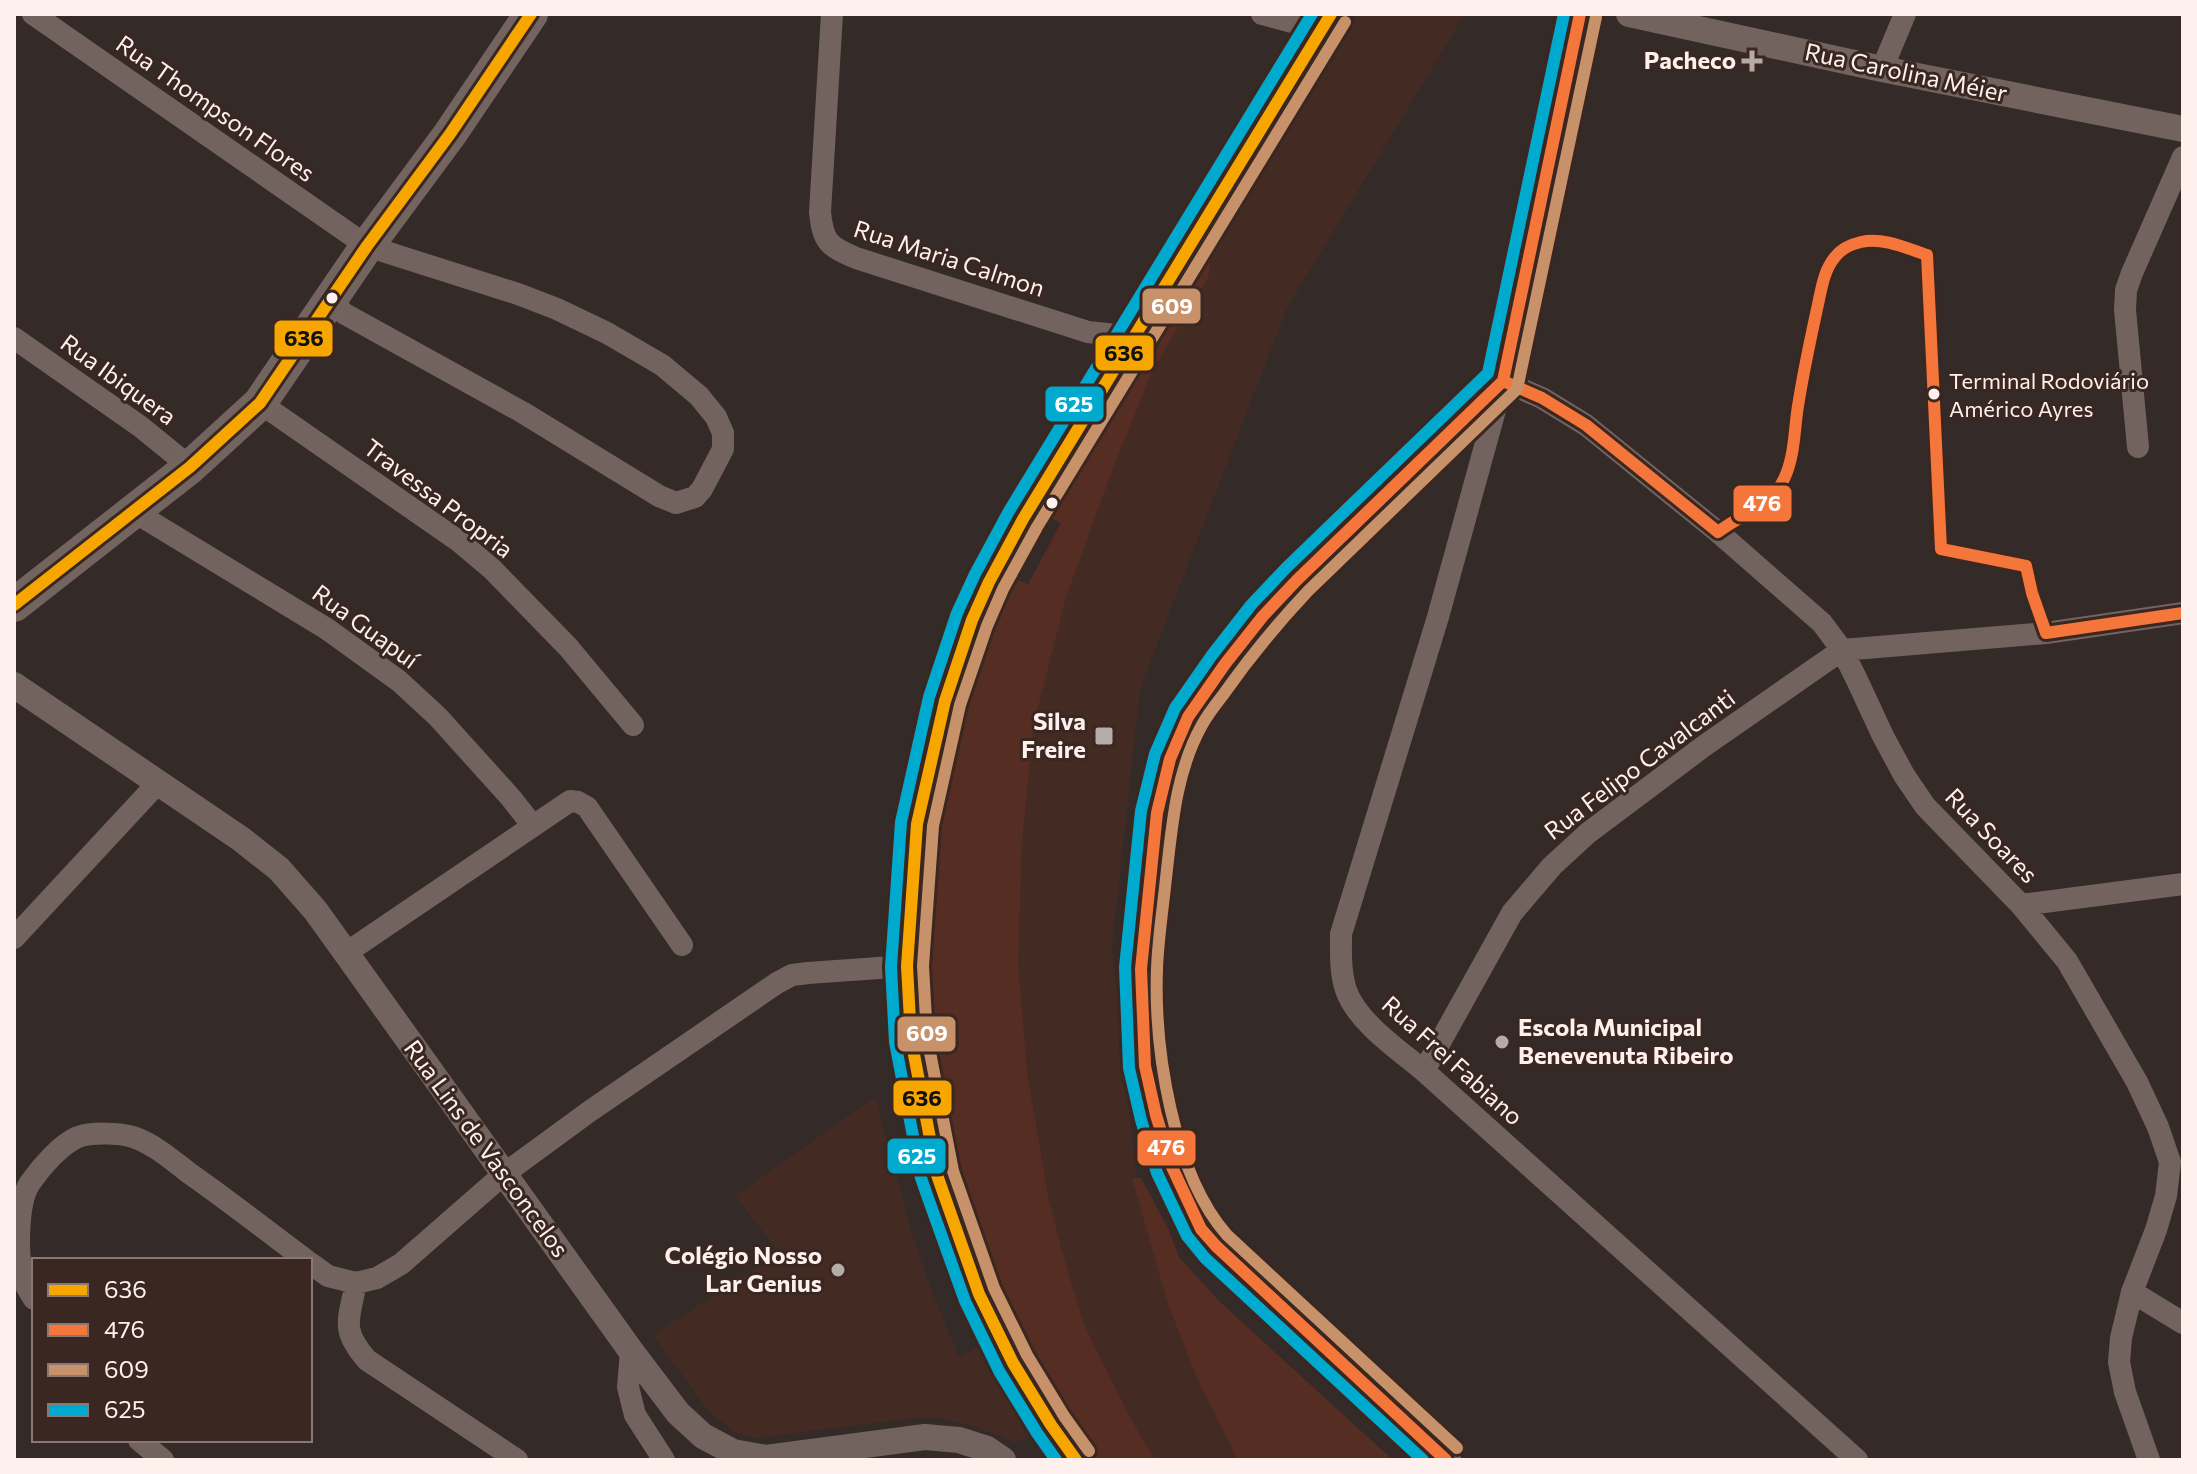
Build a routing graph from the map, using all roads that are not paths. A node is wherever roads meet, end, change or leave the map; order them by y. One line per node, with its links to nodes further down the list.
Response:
1 (33, 14): 12 (street, Rua Thompson Flores)
2 (531, 14): 12 (main road)
3 (832, 14): 14 (street, Rua Maria Calmon)
4 (1262, 14): 8 (street)
5 (1580, 14): 16 (main road)
6 (1629, 14): 9 (street, Rua Carolina Méier)
7 (1905, 14): 9 (street)
8 (1326, 22): 14 (main road)
9 (1882, 69): 10 (street, Rua Carolina Méier)
10 (2183, 129)
11 (2183, 157): 18 (street)
12 (367, 246): 13 (main road); 13 (street, Rua Thompson Flores)
13 (330, 302): 17 (main road)
14 (1139, 327): 33 (main road)
15 (14, 338): 19 (street, Rua Ibiquera)
16 (1503, 381): 23 (street, Rua Soares); 34 (street, Rua Frei Fabiano); 51 (main road)
17 (260, 403): 19 (main road); 25 (street, Travessa Propria)
18 (2138, 447)
19 (190, 467): 20 (main road)
20 (133, 511): 21 (main road); 27 (street, Rua Guapuí)
21 (14, 605)
22 (2183, 613): 23 (street)
23 (1842, 650): 29 (street, Rua Soares); 34 (street, Rua Felipo Cavalcanti)
24 (14, 685): 26 (street, Rua Lins de Vasconcelos)
25 (633, 725)
26 (157, 784): 30 (street); 32 (street, Rua Lins de Vasconcelos)
27 (533, 826): 31 (street); 32 (street)
28 (2183, 884): 29 (street)
29 (2021, 905): 35 (street, Rua Soares)
30 (14, 938)
31 (682, 945)
32 (346, 953): 37 (street, Rua Lins de Vasconcelos)
33 (895, 967): 37 (street); 50 (main road)
34 (1424, 1071): 52 (street, Rua Frei Fabiano)
35 (2158, 1127): 36 (street); 41 (street, Rua Soares)
36 (2183, 1130)
37 (504, 1174): 40 (street); 44 (street, Rua Lins de Vasconcelos)
38 (304, 1258): 42 (street)
39 (312, 1264): 40 (street)
40 (356, 1283): 47 (street)
41 (2132, 1292): 43 (street); 53 (street, Rua Soares)
42 (32, 1295)
43 (2183, 1323)
44 (631, 1351): 48 (street); 49 (street, Rua Lins de Vasconcelos)
45 (141, 1442): 46 (street)
46 (163, 1460)
47 (517, 1460)
48 (664, 1460)
49 (1003, 1460)
50 (1076, 1460)
51 (1446, 1460)
52 (1857, 1460)
53 (2149, 1460)

